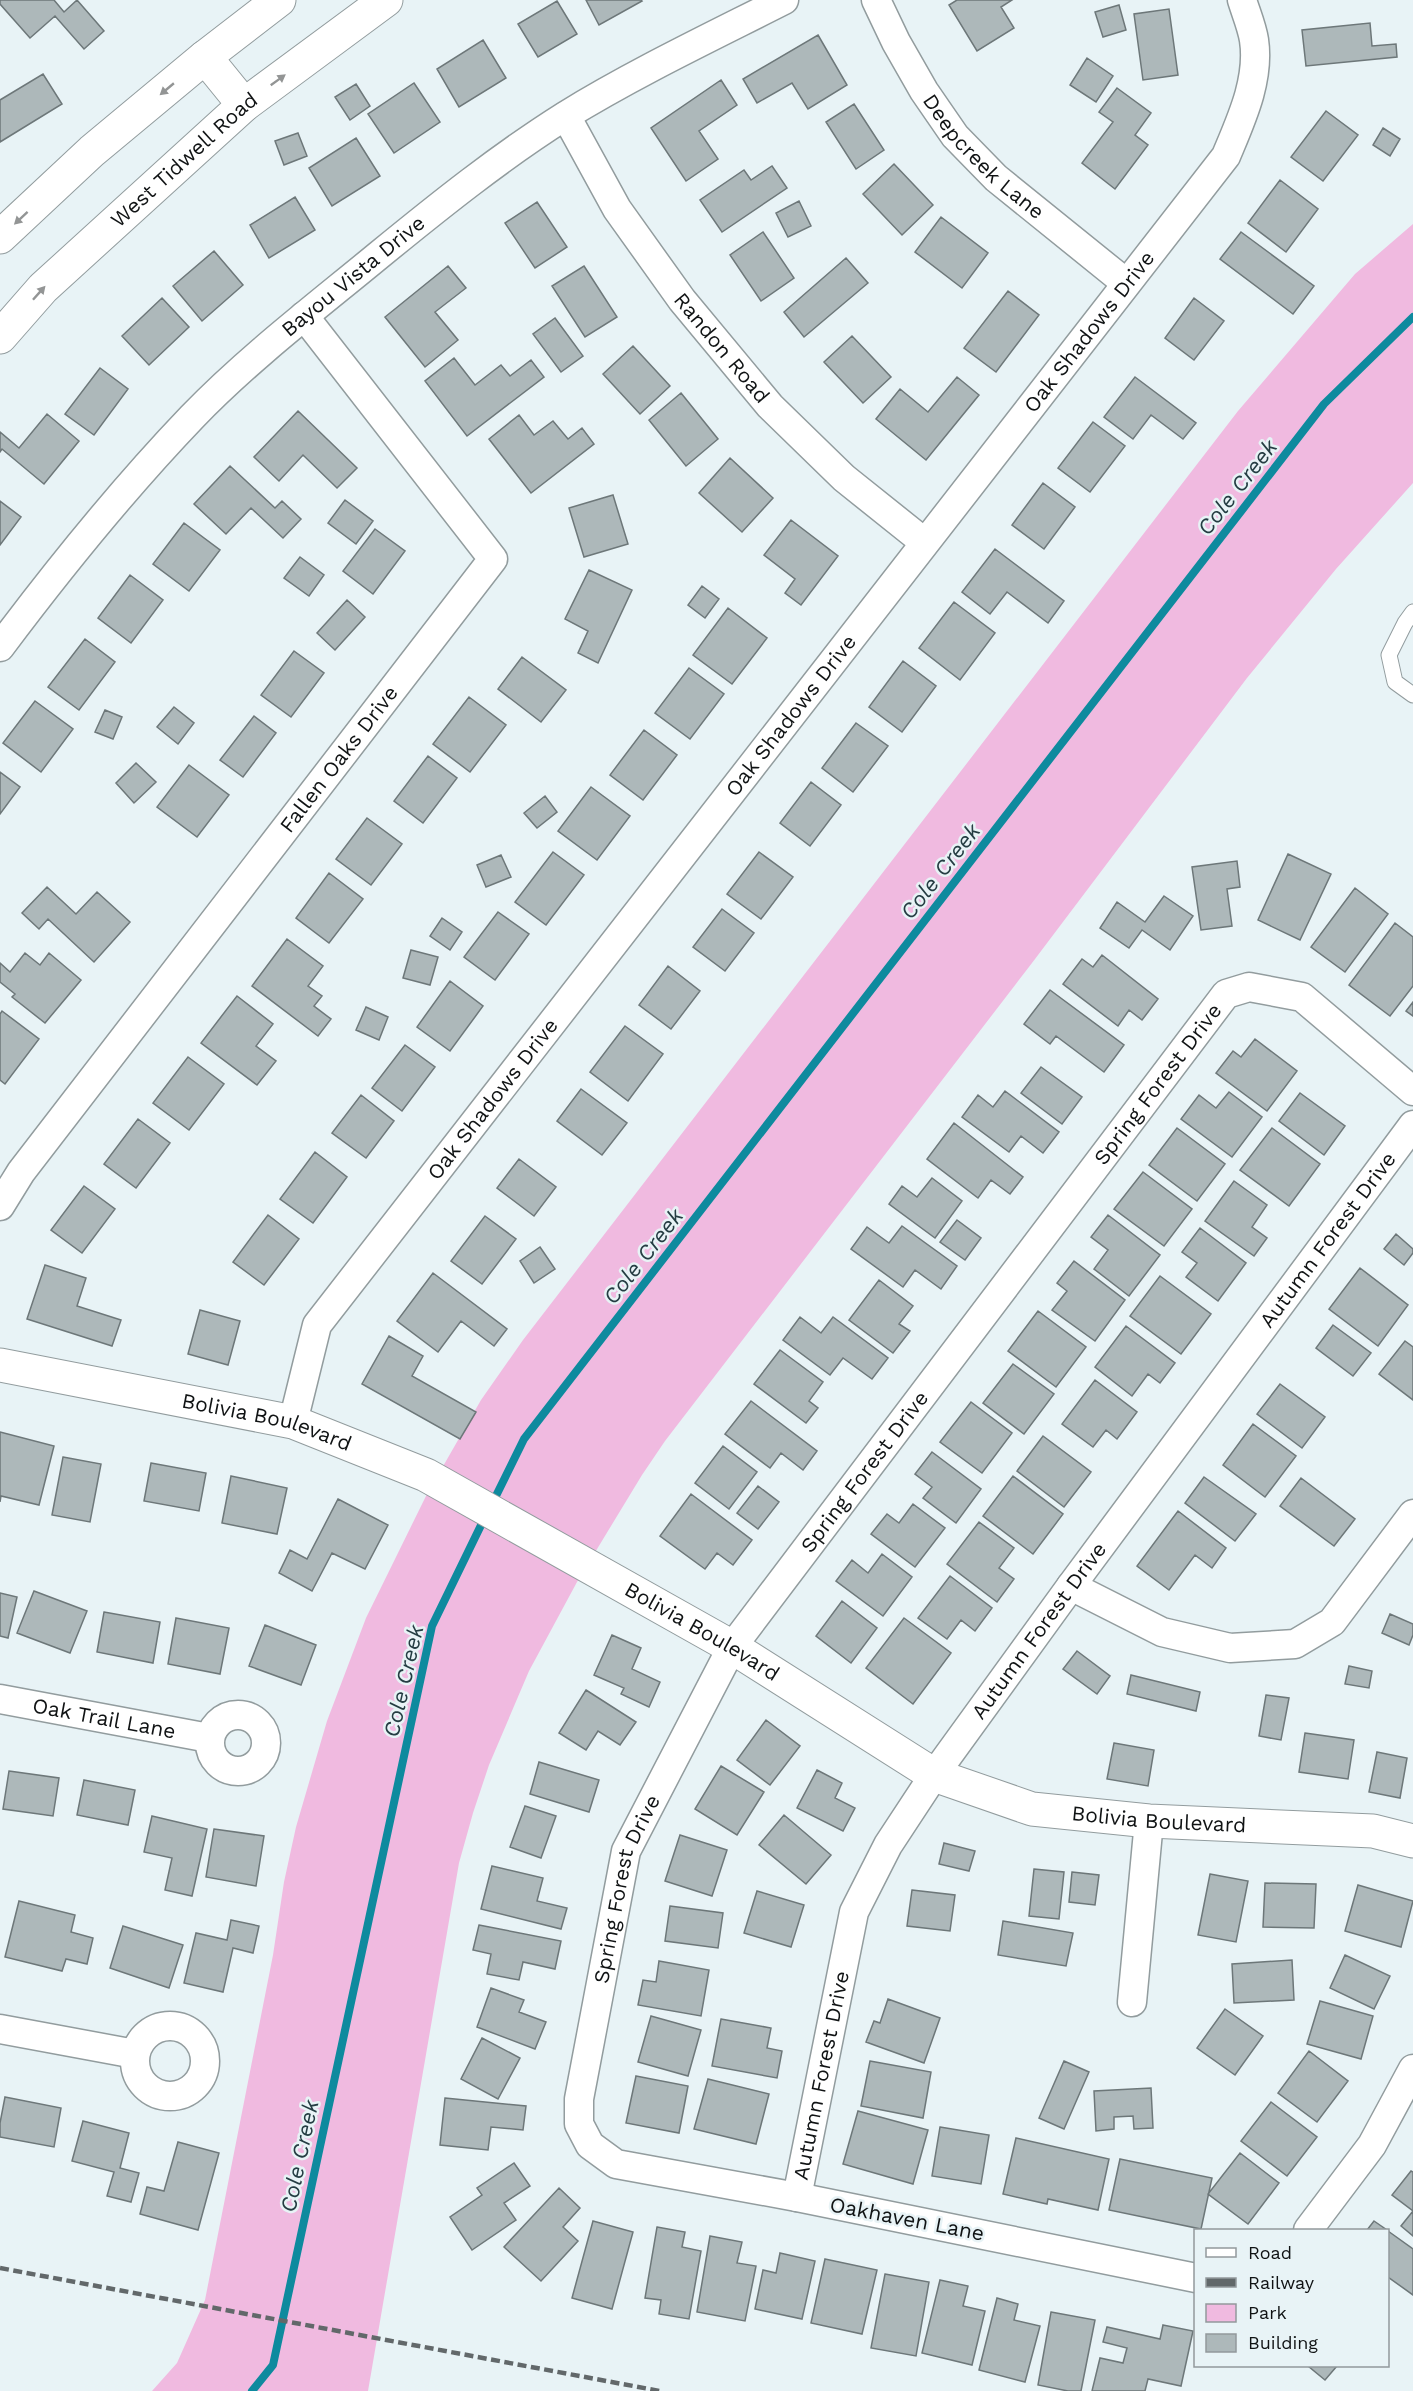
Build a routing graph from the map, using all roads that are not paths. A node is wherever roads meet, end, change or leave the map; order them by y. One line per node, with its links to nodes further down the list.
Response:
1 (279, 0): 6 (street)
2 (386, 0): 7 (street, West Tidwell Road, one-way to 2)
3 (784, 0): 8 (street, Bayou Vista Drive)
4 (876, 0): 10 (street, Deepcreek Lane)
5 (1242, 0): 10 (street, Oak Shadows Drive)
6 (205, 57): 7 (street); 9 (street, one-way to 9)
7 (244, 105): 12 (street, West Tidwell Road, one-way to 7)
8 (566, 116): 11 (street, Bayou Vista Drive); 13 (street, Randon Road)
9 (0, 237)
10 (1126, 283): 13 (street, Oak Shadows Drive)
11 (304, 316): 15 (street, Bayou Vista Drive); 19 (street, Fallen Oaks Drive)
12 (0, 337)
13 (924, 542): 21 (street, Oak Shadows Drive)
14 (1413, 612): 16 (lane)
15 (0, 647)
16 (1413, 695)
17 (1413, 1091): 24 (street, Spring Forest Drive)
18 (1413, 1125): 23 (street, Autumn Forest Drive)
19 (0, 1206)
20 (0, 1365): 21 (street, Bolivia Boulevard)
21 (293, 1422): 24 (street, Bolivia Boulevard)
22 (1413, 1514): 23 (street)
23 (1071, 1586): 27 (street, Autumn Forest Drive)
24 (732, 1647): 27 (street, Bolivia Boulevard); 34 (street, Spring Forest Drive)
25 (0, 1700): 26 (street, Oak Trail Lane)
26 (210, 1738)
27 (934, 1775): 28 (street, Bolivia Boulevard); 35 (street, Autumn Forest Drive)
28 (1149, 1821): 29 (street, Bolivia Boulevard); 30 (street)
29 (1413, 1841)
30 (1132, 2002)
31 (0, 2029): 32 (street)
32 (135, 2054)
33 (1413, 2069): 36 (street)
34 (584, 2074): 35 (street, Oakhaven Lane)
35 (797, 2197): 37 (street, Oakhaven Lane)
36 (1309, 2229)
37 (1194, 2278)

